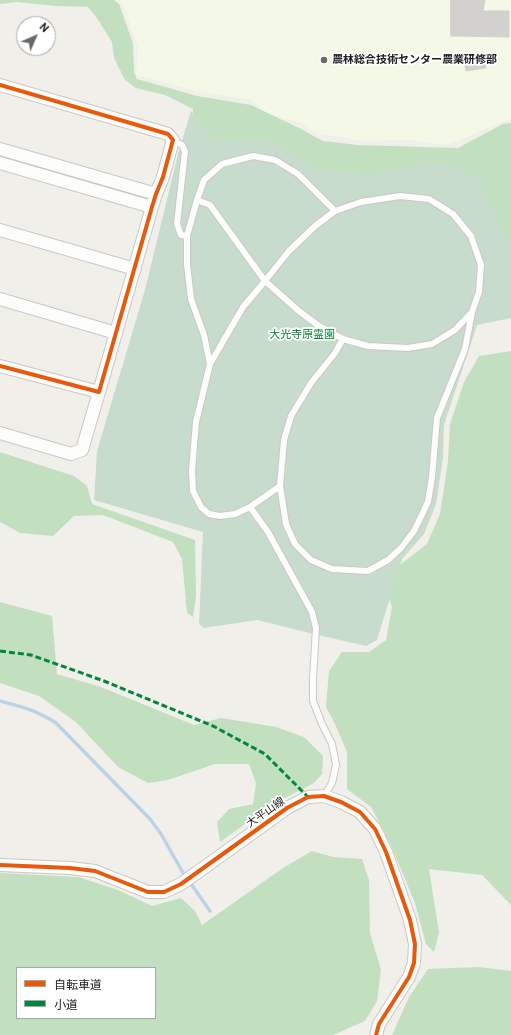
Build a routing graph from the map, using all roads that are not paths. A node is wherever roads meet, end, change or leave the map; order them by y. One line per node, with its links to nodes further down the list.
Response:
1 (0, 85): 2 (street)
2 (174, 140): 5 (street); 10 (lane)
3 (0, 148): 5 (street)
4 (0, 163): 7 (street)
5 (156, 194): 7 (street)
6 (197, 200): 8 (lane); 10 (lane); 12 (lane)
7 (152, 207): 11 (street)
8 (335, 211): 12 (lane); 14 (lane)
9 (0, 230): 11 (street)
10 (187, 236): 17 (lane)
11 (135, 269): 15 (street)
12 (265, 281): 16 (lane); 17 (lane)
13 (0, 299): 15 (street)
14 (472, 312): 16 (lane); 21 (lane)
15 (116, 333): 19 (street)
16 (342, 339): 21 (lane)
17 (210, 364): 22 (lane)
18 (0, 366): 19 (street)
19 (99, 392): 20 (street)
20 (0, 433)
21 (280, 486): 22 (lane)
22 (250, 507): 23 (lane)
23 (324, 796): 24 (street, 大平山線); 25 (street, 大平山線)
24 (0, 865)
25 (376, 1035)

